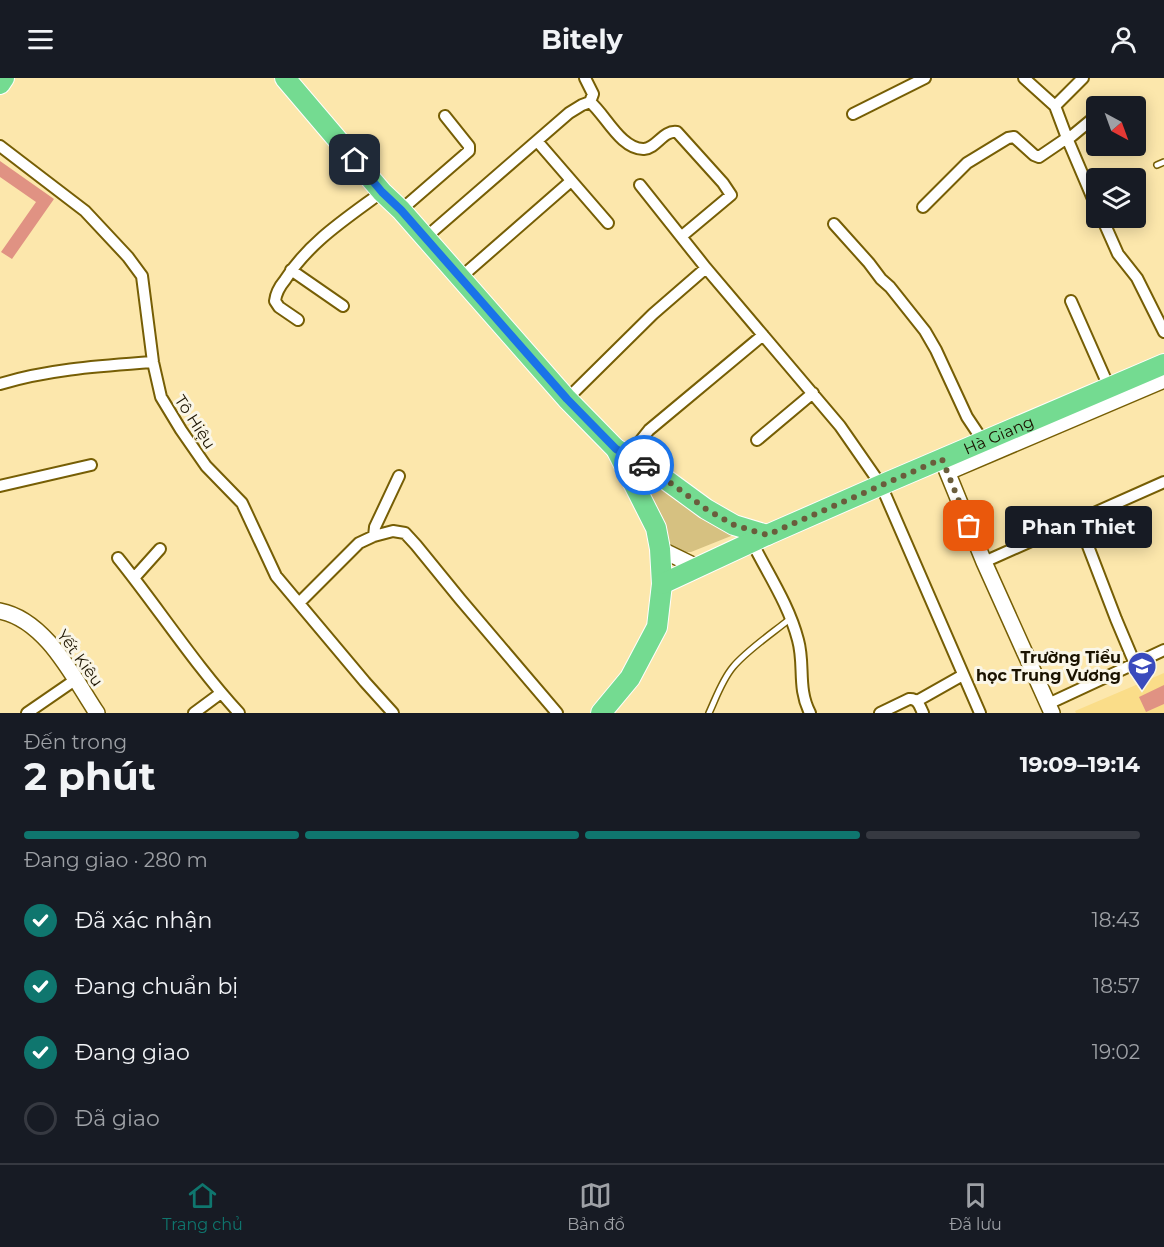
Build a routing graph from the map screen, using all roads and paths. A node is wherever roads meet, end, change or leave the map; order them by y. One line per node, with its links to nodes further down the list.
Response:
1 (4, 78): 7 (highway)
2 (286, 78): 21 (highway)
3 (585, 78): 8 (street)
4 (925, 78): 10 (street)
5 (1024, 78): 9 (street)
6 (1083, 78): 9 (street)
7 (0, 84)
8 (590, 102): 14 (street); 27 (street)
9 (1055, 106): 13 (street)
10 (853, 114)
11 (445, 116): 23 (street)
12 (1086, 124): 13 (street)
13 (1067, 139): 19 (street); 22 (street)
14 (537, 141): 18 (street); 28 (street)
15 (0, 146): 37 (street, Tô Hiệu)
16 (1164, 162): 17 (lane)
17 (1157, 165)
18 (571, 181): 24 (street); 31 (street)
19 (1086, 183)
20 (640, 185): 27 (street)
21 (382, 192): 23 (highway); 30 (street)
22 (923, 207)
23 (401, 210): 28 (highway)
24 (608, 223)
25 (834, 224): 45 (street)
26 (1106, 228): 35 (street)
27 (682, 236): 29 (street)
28 (425, 238): 31 (highway)
29 (706, 268): 36 (street); 43 (street)
30 (291, 270): 33 (street); 34 (street)
31 (460, 278): 43 (highway)
32 (1071, 301): 41 (street)
33 (343, 306)
34 (298, 320)
35 (1164, 332)
36 (763, 335): 42 (street); 47 (street)
37 (153, 362): 40 (street); 64 (street, Tô Hiệu)
38 (1164, 364): 41 (highway, Hà Giang)
39 (1164, 380): 49 (street, Hà Giang)
40 (0, 384)
41 (1109, 387): 45 (highway, Hà Giang)
42 (813, 393): 44 (street); 52 (street)
43 (567, 399): 46 (highway)
44 (757, 440)
45 (983, 441): 49 (highway, Hà Giang)
46 (616, 449): 47 (highway); 58 (highway)
47 (633, 458): 56 (highway)
48 (91, 465): 53 (street)
49 (945, 466): 52 (highway, Hà Giang); 60 (street)
50 (399, 476): 55 (street)
51 (1164, 482): 54 (street)
52 (881, 485): 56 (highway, Hà Giang); 69 (street)
53 (0, 486)
54 (1078, 520): 60 (street); 68 (street)
55 (374, 536): 64 (street); 79 (street)
56 (759, 539): 61 (highway, Hà Giang); 66 (street)
57 (160, 549): 62 (street)
58 (660, 549): 61 (street); 63 (highway)
59 (118, 558): 62 (street)
60 (984, 562): 73 (street)
61 (697, 567): 63 (highway, Hà Giang)
62 (134, 578): 71 (street)
63 (662, 584): 80 (highway)
64 (300, 603): 78 (street, Tô Hiệu)
65 (1, 607): 70 (street, Yết Kiêu)
66 (791, 618): 81 (lane); 82 (street)
67 (1164, 650): 68 (street)
68 (1135, 664): 73 (street)
69 (963, 675): 72 (street); 85 (street)
70 (75, 680): 74 (street); 75 (street, Yết Kiêu)
71 (221, 693): 76 (street); 77 (street)
72 (917, 701): 83 (street); 84 (street)
73 (1050, 709)
74 (27, 713)
75 (97, 713)
76 (194, 713)
77 (239, 713)
78 (393, 713)
79 (557, 713)
80 (600, 713)
81 (709, 713)
82 (810, 713)
83 (880, 713)
84 (922, 713)
85 (980, 713)

